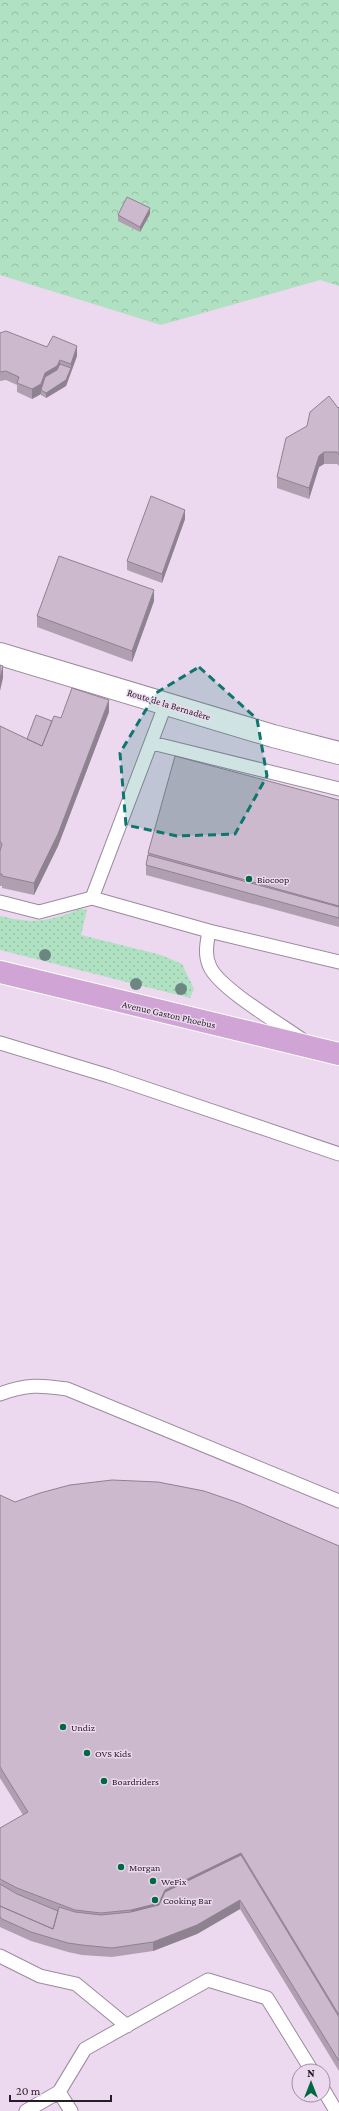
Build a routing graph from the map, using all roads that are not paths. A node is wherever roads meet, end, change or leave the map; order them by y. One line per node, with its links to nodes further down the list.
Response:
1 (0, 654): 2 (street, Route de la Bernadère)
2 (166, 703): 3 (lane); 4 (street, Route de la Bernadère)
3 (152, 743): 5 (lane); 6 (lane)
4 (339, 753)
5 (339, 789)
6 (92, 898): 7 (lane); 8 (lane)
7 (0, 902)
8 (209, 930): 9 (lane); 12 (lane)
9 (339, 962)
10 (0, 972): 12 (main road, Avenue Gaston Phoebus)
11 (0, 1044): 14 (lane)
12 (314, 1047): 13 (main road, Avenue Gaston Phoebus)
13 (339, 1054)
14 (339, 1154)
15 (0, 1394): 16 (lane)
16 (339, 1500)
17 (0, 1956): 18 (lane)
18 (127, 2026): 19 (lane); 20 (lane)
19 (307, 2063)
20 (59, 2092): 21 (lane); 22 (lane)
21 (26, 2111)
22 (71, 2111)

